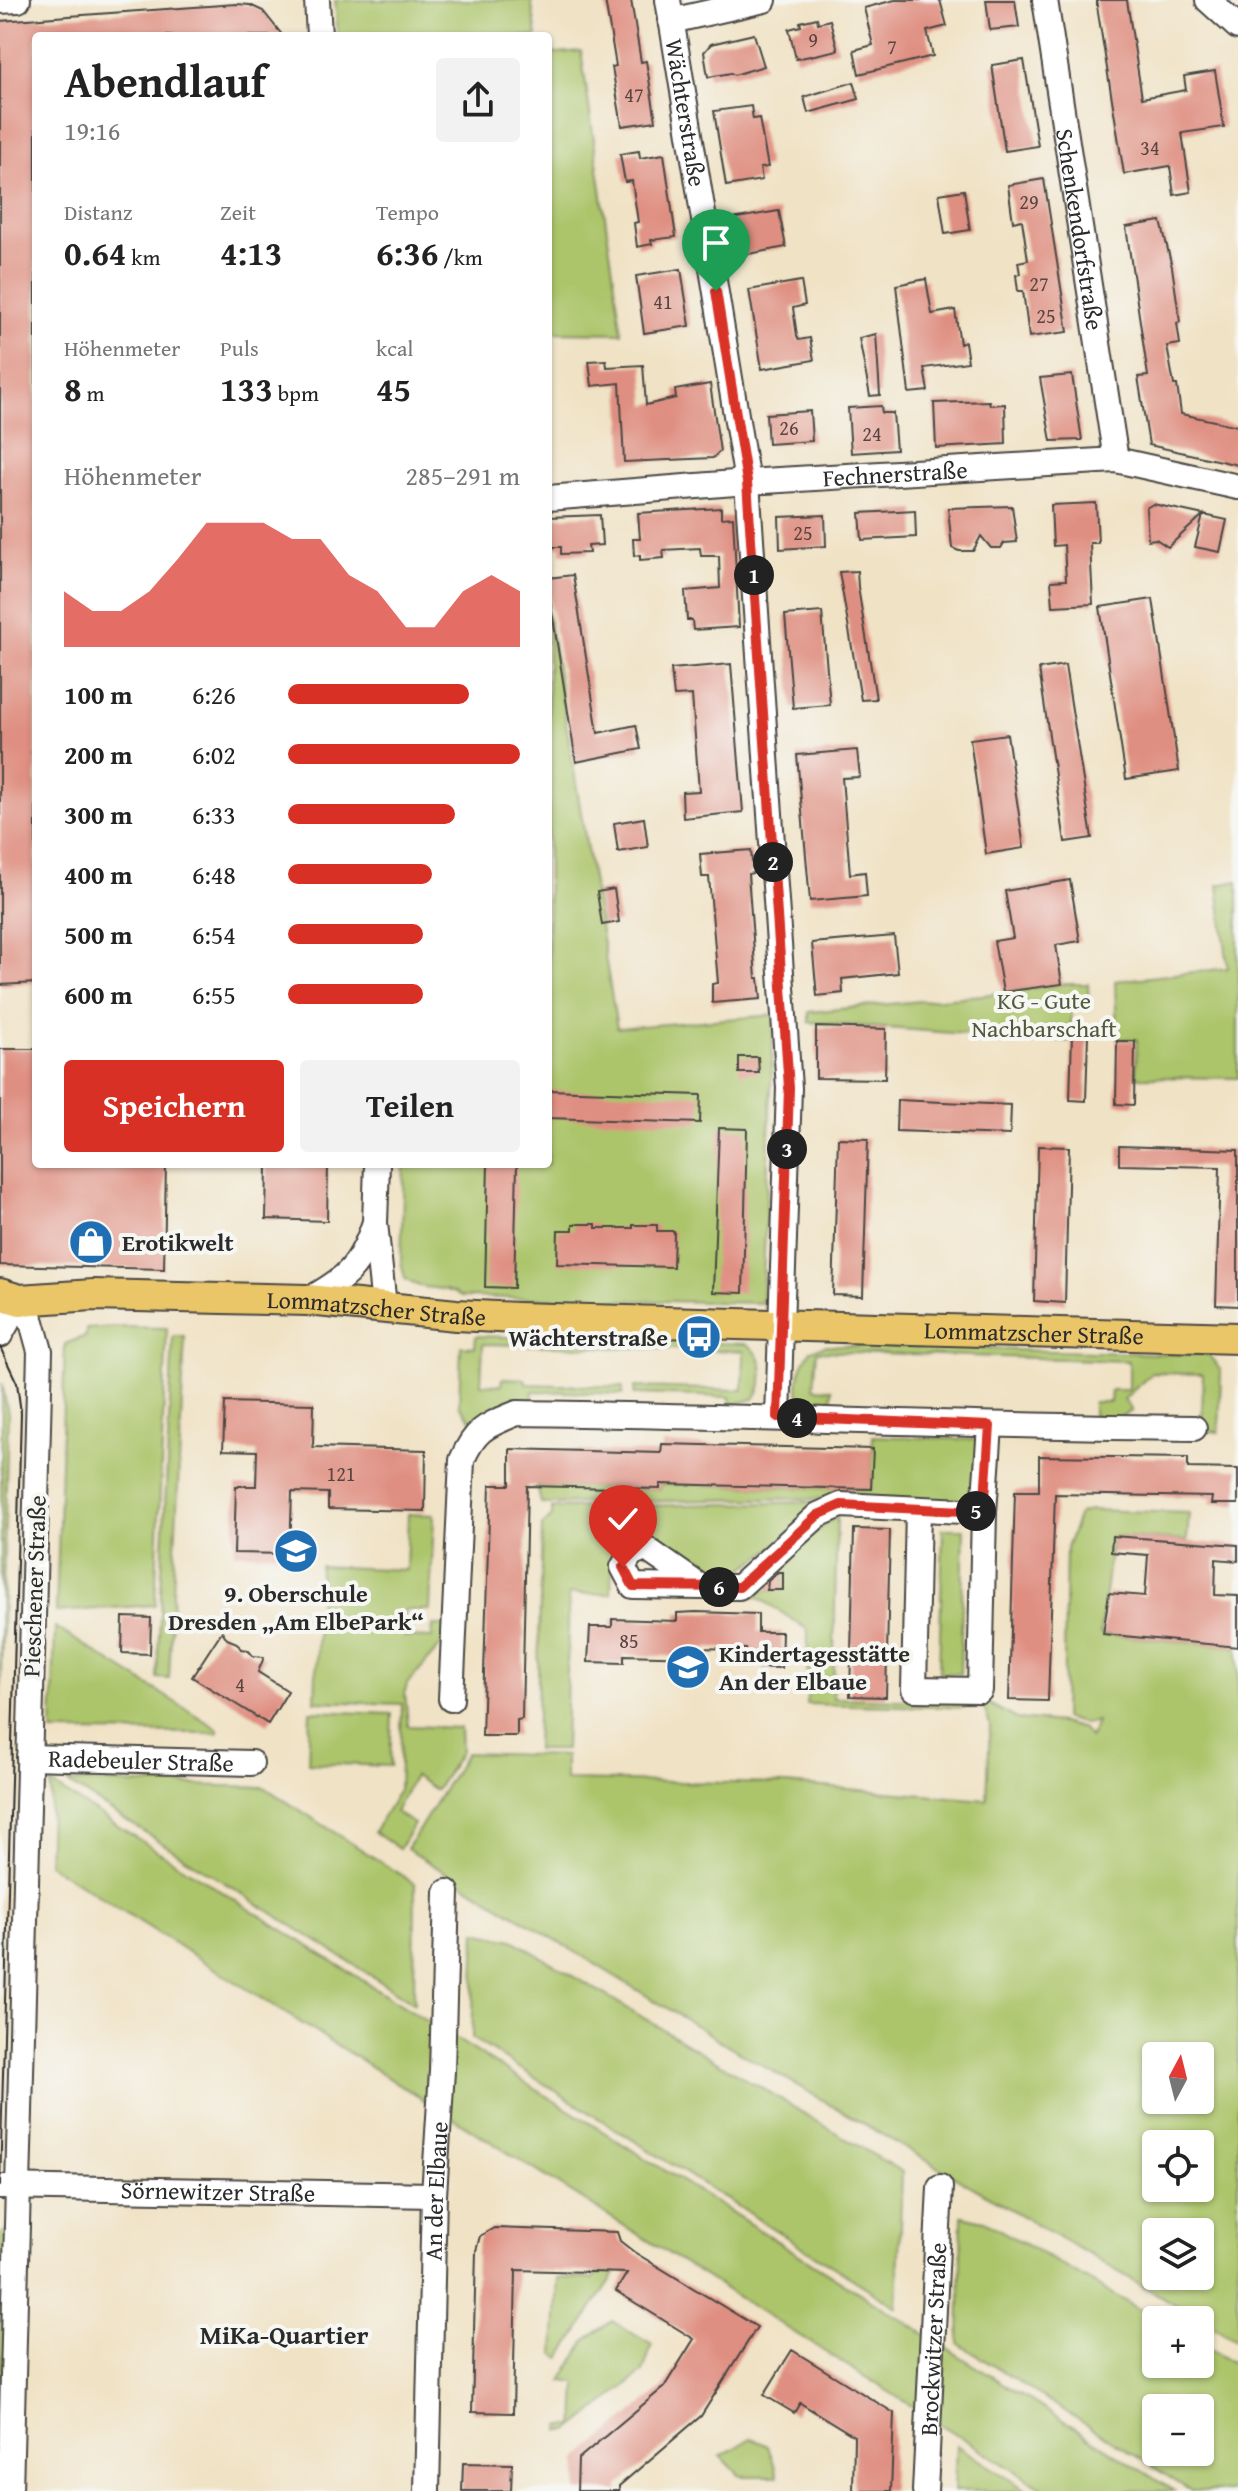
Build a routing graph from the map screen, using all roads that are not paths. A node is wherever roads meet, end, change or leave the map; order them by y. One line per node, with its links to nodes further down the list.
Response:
1 (18, 0): 6 (street)
2 (317, 0): 9 (street)
3 (764, 0): 7 (street)
4 (1045, 0): 10 (street, Schenkendorfstraße)
5 (1208, 0): 8 (street)
6 (0, 1)
7 (670, 10): 11 (street, Wächterstraße)
8 (1238, 27)
9 (319, 32)
10 (1116, 460): 11 (street, Fechnerstraße); 12 (street, Fechnerstraße)
11 (747, 482): 13 (street, Fechnerstraße); 19 (street, Wächterstraße)
12 (1238, 487)
13 (552, 498)
14 (377, 1168): 15 (street)
15 (375, 1223): 16 (street); 18 (street)
16 (308, 1300): 17 (main road, Lommatzscher Straße); 18 (main road, Lommatzscher Straße)
17 (7, 1303): 20 (street); 29 (street, Pieschener Straße)
18 (384, 1306): 19 (main road, Lommatzscher Straße)
19 (782, 1325): 21 (main road, Lommatzscher Straße); 22 (street)
20 (0, 1335)
21 (1238, 1338)
22 (778, 1417): 23 (street); 28 (street)
23 (990, 1426): 24 (street); 26 (street)
24 (1194, 1428)
25 (918, 1509): 26 (street); 26 (street); 27 (street)
26 (984, 1512)
27 (701, 1587)
28 (451, 1699)
29 (29, 1757): 30 (street, Radebeuler Straße); 32 (street, Pieschener Straße)
30 (251, 1763)
31 (447, 1892): 34 (street, An der Elbaue)
32 (9, 2187): 34 (street, Sörnewitzer Straße); 35 (street, Pieschener Straße)
33 (940, 2187): 37 (street, Brockwitzer Straße)
34 (434, 2195): 36 (street, An der Elbaue)
35 (10, 2491)
36 (427, 2491)
37 (925, 2491)

